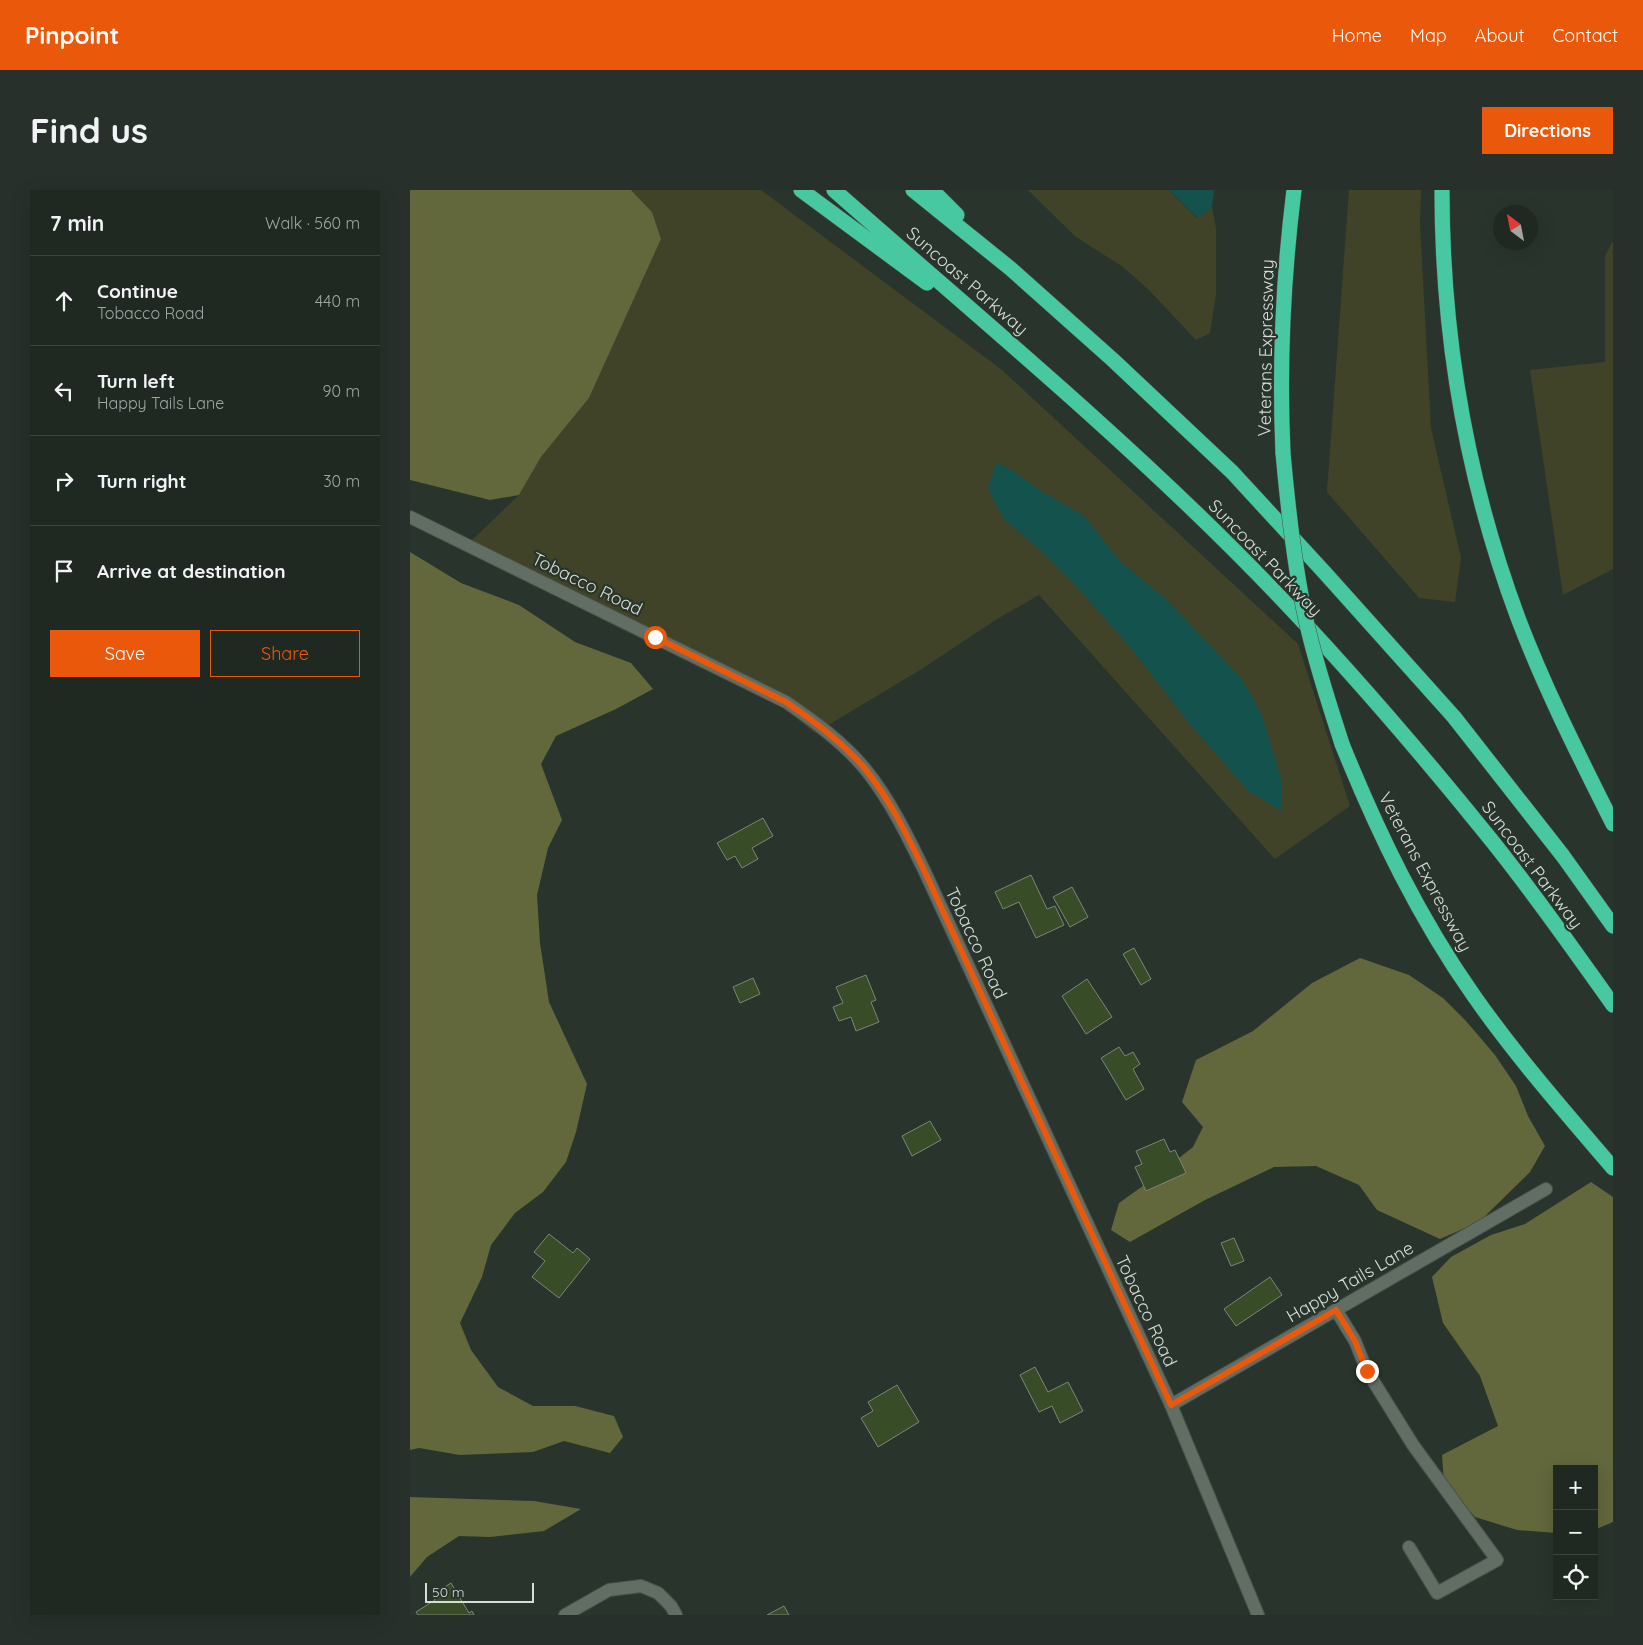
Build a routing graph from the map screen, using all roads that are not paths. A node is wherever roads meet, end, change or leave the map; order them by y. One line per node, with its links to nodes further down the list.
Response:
1 (802, 190): 8 (highway)
2 (834, 190): 8 (highway, Suncoast Parkway)
3 (913, 190): 7 (highway, Suncoast Parkway)
4 (932, 190): 7 (highway)
5 (1294, 190): 13 (highway, Veterans Expressway, bridge)
6 (1442, 190): 10 (highway)
7 (1011, 269): 11 (highway, Suncoast Parkway)
8 (1002, 336): 12 (highway, Suncoast Parkway)
9 (410, 517): 16 (street, Tobacco Road)
10 (1613, 824)
11 (1613, 926)
12 (1613, 1005)
13 (1613, 1168)
14 (1546, 1189): 15 (street, Happy Tails Lane)
15 (1336, 1310): 16 (street, Happy Tails Lane); 17 (street)
16 (1171, 1405): 20 (street, Tobacco Road)
17 (1409, 1547)
18 (565, 1615): 19 (street)
19 (676, 1615)
20 (1258, 1615)

